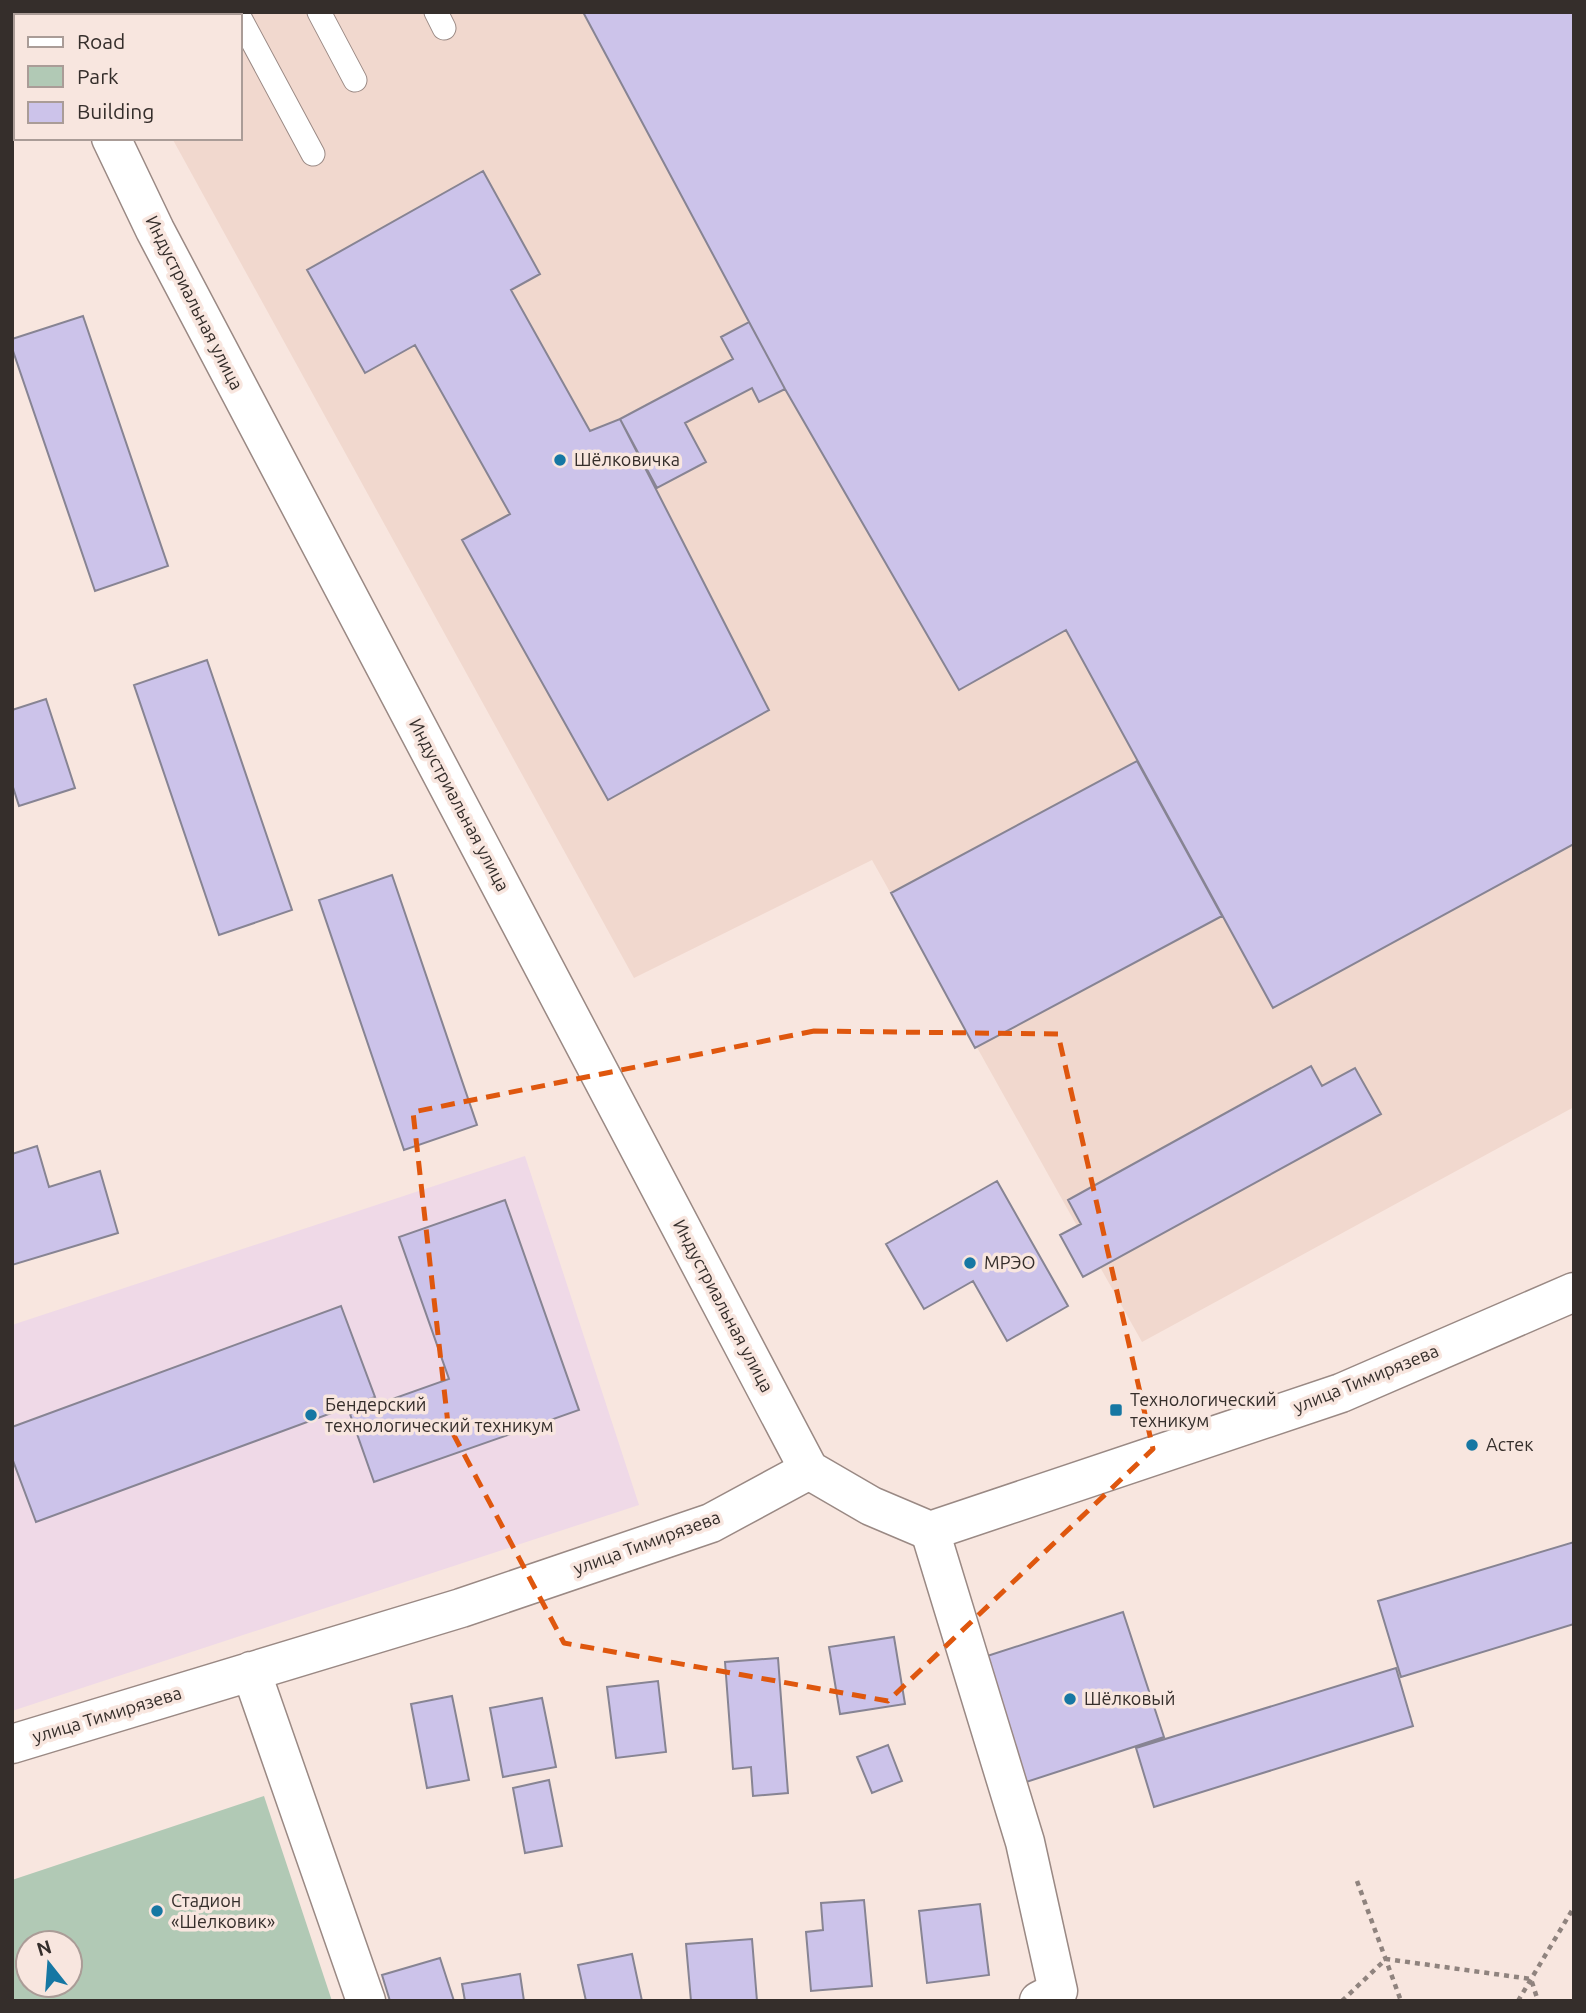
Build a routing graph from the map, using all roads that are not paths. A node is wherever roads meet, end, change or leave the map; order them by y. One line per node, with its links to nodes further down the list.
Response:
1 (319, 12): 3 (lane)
2 (242, 22): 5 (lane)
3 (355, 80)
4 (112, 140): 7 (street, Индустриальная улица)
5 (313, 154)
6 (1574, 1292): 8 (street, улица Тимирязева)
7 (808, 1470): 8 (street); 9 (street, улица Тимирязева)
8 (930, 1531): 11 (street)
9 (251, 1671): 10 (street, улица Тимирязева); 12 (street)
10 (12, 1744)
11 (1049, 1996)
12 (366, 2001)

